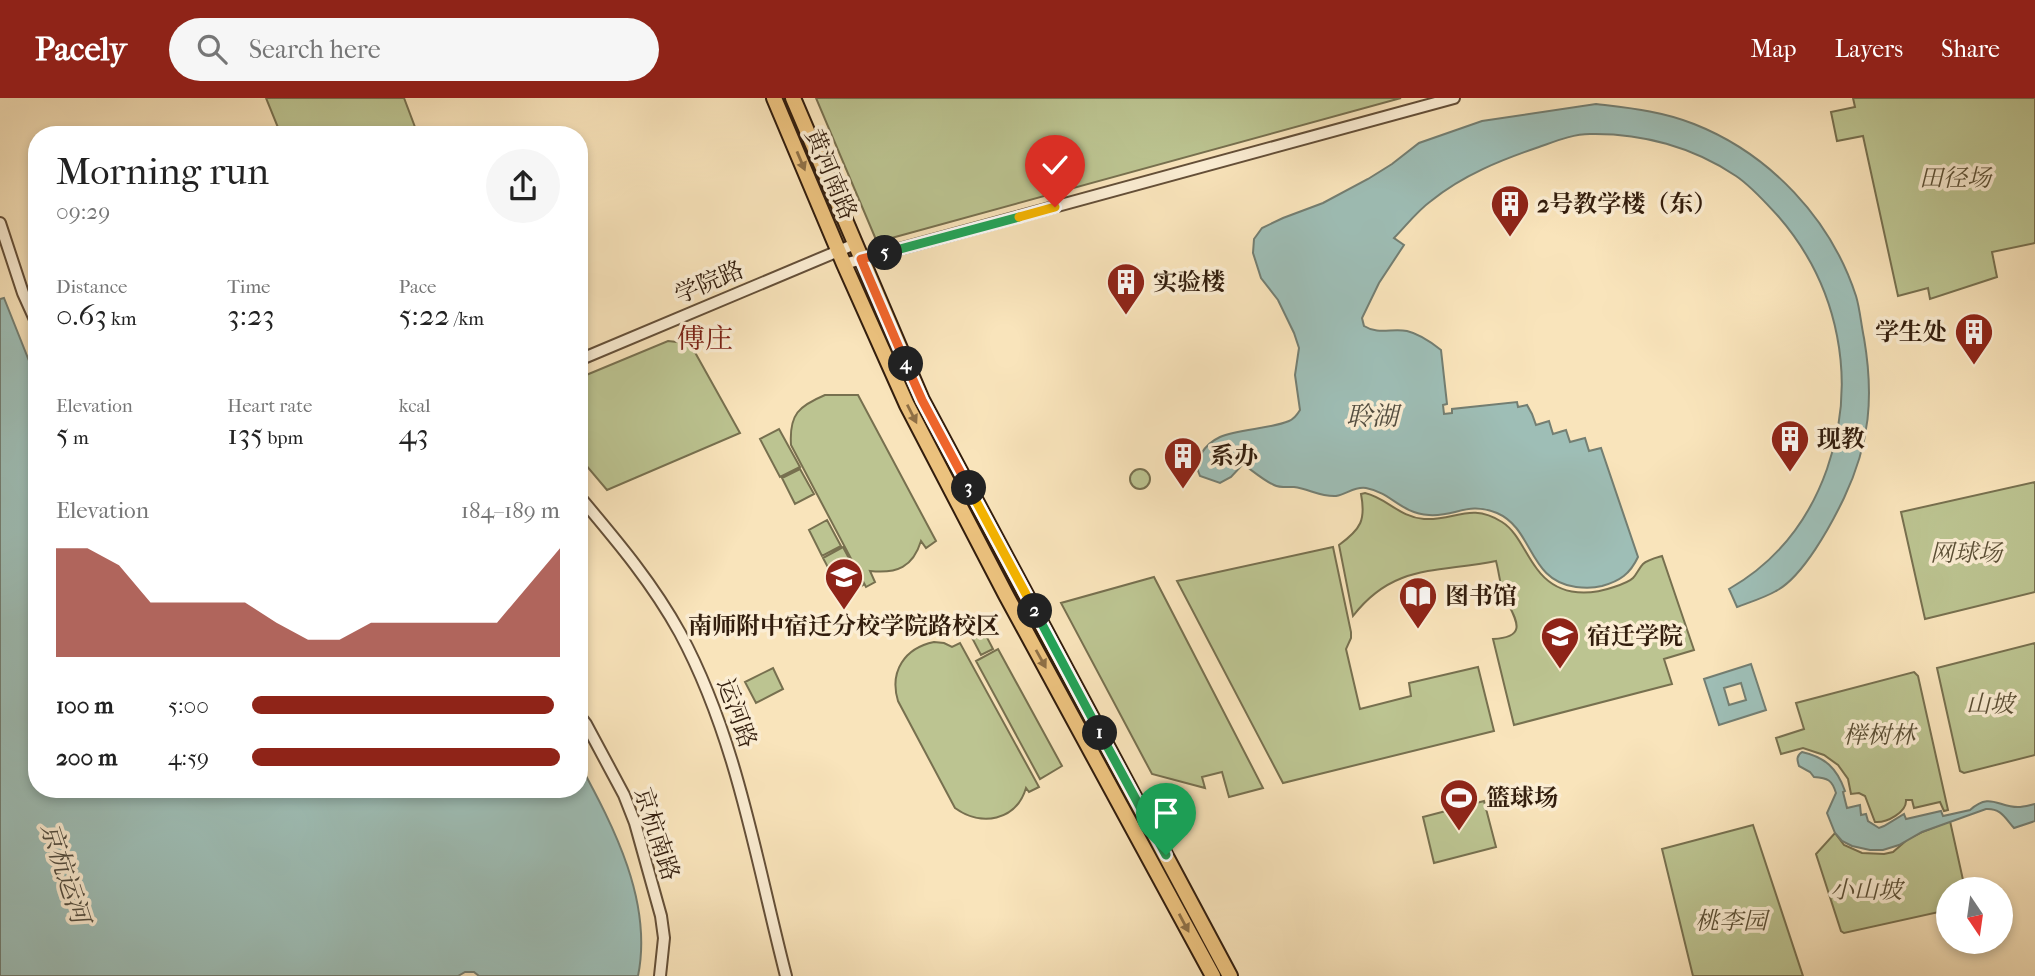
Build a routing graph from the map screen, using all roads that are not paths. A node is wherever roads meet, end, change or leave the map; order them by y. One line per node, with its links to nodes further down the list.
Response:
1 (774, 98): 6 (main road, 黄河南路, one-way to 6)
2 (793, 98): 5 (main road, 黄河南路)
3 (1454, 98): 7 (street)
4 (0, 223): 8 (street)
5 (855, 244): 6 (street, 学院路); 7 (main road, 黄河南路)
6 (841, 257): 7 (street); 9 (street, 学院路); 14 (main road, 黄河南路, one-way to 14)
7 (861, 259): 15 (main road, 黄河南路)
8 (28, 304)
9 (588, 356)
10 (588, 507): 13 (street, 运河路)
11 (588, 728): 12 (street, 京杭南路)
12 (660, 976)
13 (786, 976)
14 (1213, 976)
15 (1230, 976)

